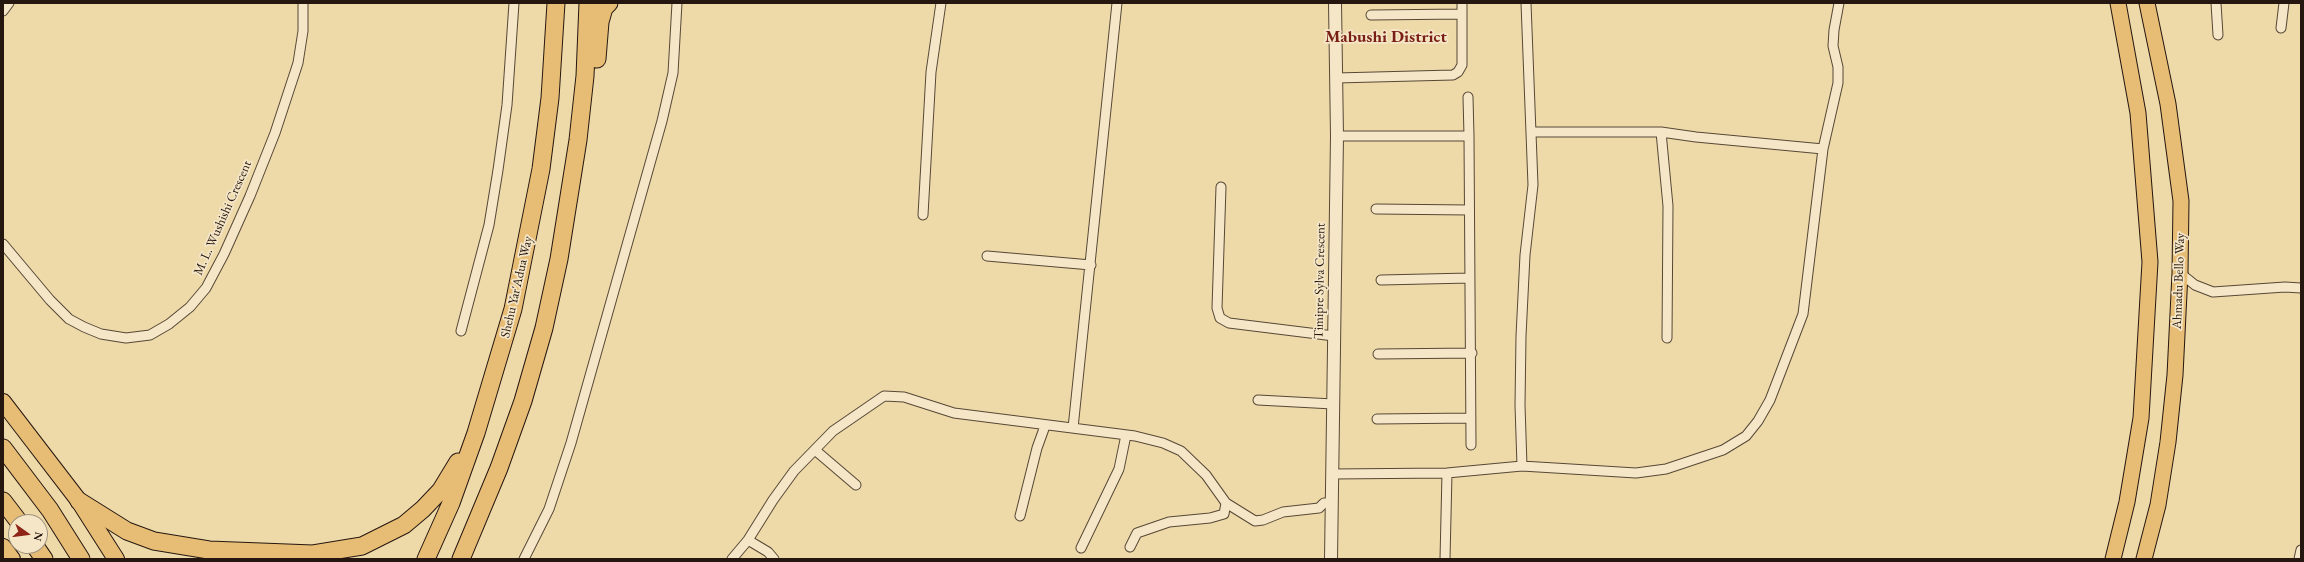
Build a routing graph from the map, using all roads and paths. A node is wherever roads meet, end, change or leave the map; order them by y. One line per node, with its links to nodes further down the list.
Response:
1 (9, 3): 18 (street)
2 (302, 3): 35 (street, M. L. Wushishi Crescent)
3 (514, 3): 42 (street)
4 (556, 3): 54 (highway, Shehu Yar'Adua Way)
5 (588, 3): 29 (highway)
6 (609, 3): 29 (highway)
7 (677, 3): 79 (street)
8 (941, 3): 34 (street)
9 (1117, 3): 37 (street)
10 (1335, 3): 23 (street, Timipre Sylva Crescent)
11 (1462, 3): 19 (street)
12 (1526, 3): 25 (street)
13 (1839, 3): 30 (street)
14 (2118, 3): 84 (main road)
15 (2147, 3): 38 (main road, Ahmadu Bello Way)
16 (2216, 3): 22 (street)
17 (2284, 3): 21 (street)
18 (3, 11)
19 (1462, 14): 20 (street); 23 (street)
20 (1371, 15)
21 (2281, 28)
22 (2218, 35)
23 (1336, 78): 27 (street, Timipre Sylva Crescent)
24 (1468, 97): 28 (street)
25 (1531, 132): 26 (street); 59 (street)
26 (1662, 132): 30 (street); 44 (street)
27 (1337, 136): 28 (street); 43 (street, Timipre Sylva Crescent)
28 (1469, 136): 33 (street)
29 (578, 140): 78 (highway)
30 (1823, 149): 59 (street)
31 (1221, 187): 43 (street)
32 (1376, 209): 33 (street)
33 (1469, 210): 39 (street)
34 (923, 215)
35 (3, 244)
36 (987, 256): 37 (street)
37 (1091, 265): 53 (street)
38 (2180, 273): 41 (street); 85 (main road, Ahmadu Bello Way)
39 (1470, 278): 40 (street); 45 (street)
40 (1381, 280)
41 (2301, 288)
42 (461, 331)
43 (1334, 336): 49 (street, Timipre Sylva Crescent)
44 (1667, 338)
45 (1472, 353): 46 (street); 50 (street)
46 (1378, 354)
47 (1258, 400): 49 (street)
48 (3, 402): 64 (highway)
49 (1333, 404): 61 (street, Timipre Sylva Crescent)
50 (1471, 418): 51 (street); 56 (street)
51 (1377, 419)
52 (1045, 426): 53 (street); 58 (street); 68 (street)
53 (1073, 428): 55 (street)
54 (476, 433): 64 (highway); 77 (highway, Shehu Yar'Adua Way)
55 (1126, 435): 65 (street); 72 (street)
56 (1471, 445)
57 (3, 448): 75 (highway)
58 (815, 450): 62 (street); 69 (street)
59 (1522, 466): 60 (street)
60 (1447, 473): 61 (street); 83 (street)
61 (1332, 474): 66 (street, Timipre Sylva Crescent)
62 (856, 485)
63 (3, 501): 67 (highway)
64 (80, 501): 76 (highway)
65 (1226, 503): 66 (street); 71 (street)
66 (1332, 503): 82 (street, Timipre Sylva Crescent)
67 (13, 514)
68 (1020, 516)
69 (748, 540): 80 (street); 81 (street)
70 (3, 547): 74 (highway)
71 (1130, 547)
72 (1081, 548)
73 (2301, 550): 86 (street)
74 (12, 559)
75 (81, 559)
76 (116, 559)
77 (426, 559)
78 (461, 559)
79 (524, 559)
80 (732, 559)
81 (774, 559)
82 (1331, 559)
83 (1445, 559)
84 (2113, 559)
85 (2144, 559)
86 (2299, 559)

